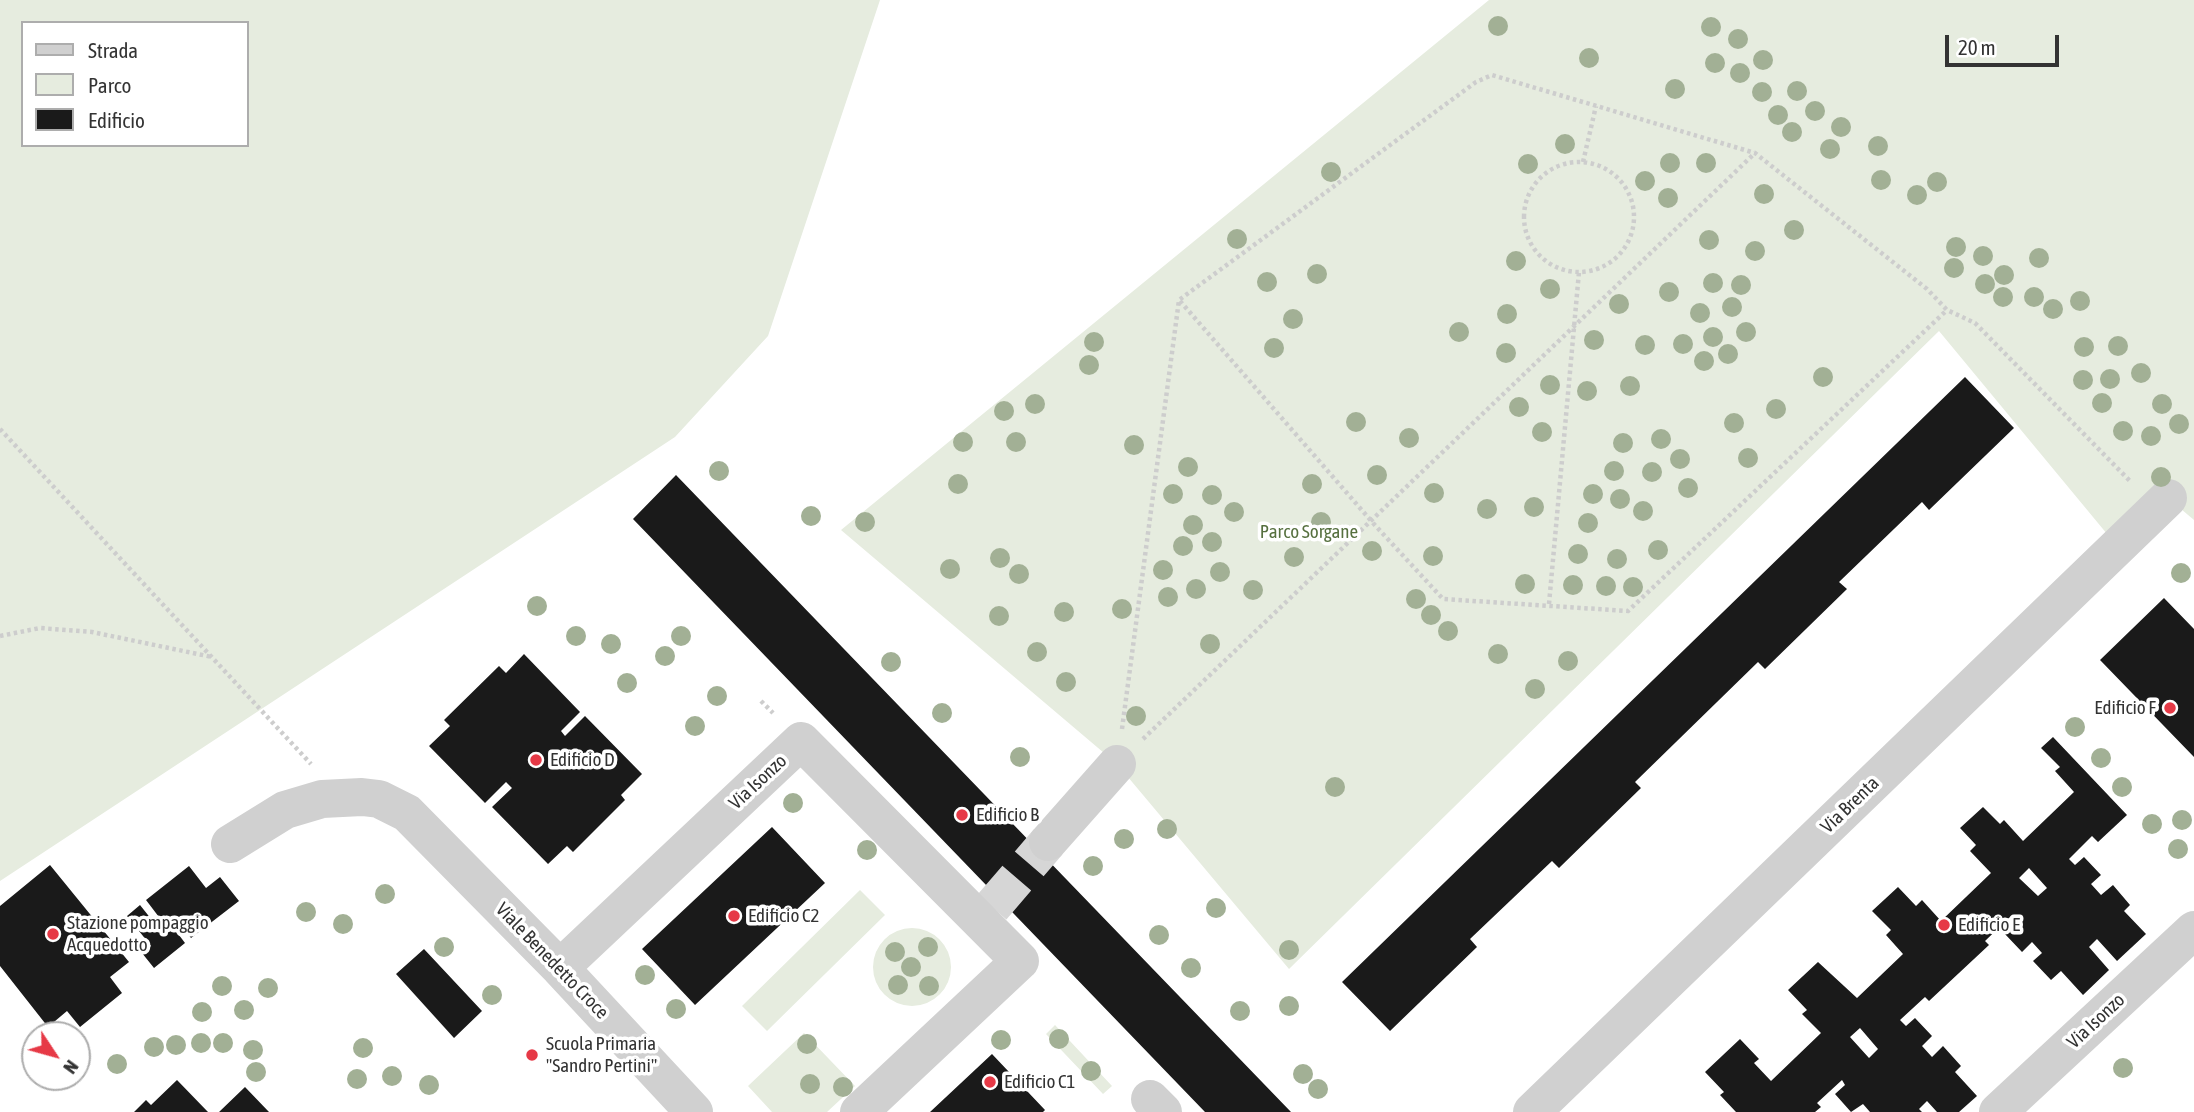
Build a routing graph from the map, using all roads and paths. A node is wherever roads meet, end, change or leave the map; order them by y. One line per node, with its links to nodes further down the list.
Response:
1 (1596, 106): 2 (path); 3 (path); 5 (path)
2 (1755, 153): 6 (path); 7 (path)
3 (1583, 162): 4 (path); 4 (path)
4 (1579, 272): 7 (path)
5 (1179, 300): 10 (path); 14 (path)
6 (1947, 310): 9 (path); 11 (path)
7 (1573, 327): 10 (path); 11 (path)
8 (0, 429): 13 (path)
9 (2162, 503): 22 (street, Via Brenta)
10 (1373, 523): 11 (path); 14 (path)
11 (1549, 604)
12 (0, 636): 13 (path)
13 (212, 657): 15 (path)
14 (1117, 764): 16 (street)
15 (343, 797): 17 (street); 19 (street, Viale Benedetto Croce)
16 (1048, 842)
17 (230, 844)
18 (2194, 929): 23 (street, Via Isonzo)
19 (560, 968): 20 (street, Viale Benedetto Croce); 21 (street, Via Isonzo)
20 (694, 1112)
21 (859, 1112)
22 (1532, 1112)
23 (1998, 1112)

